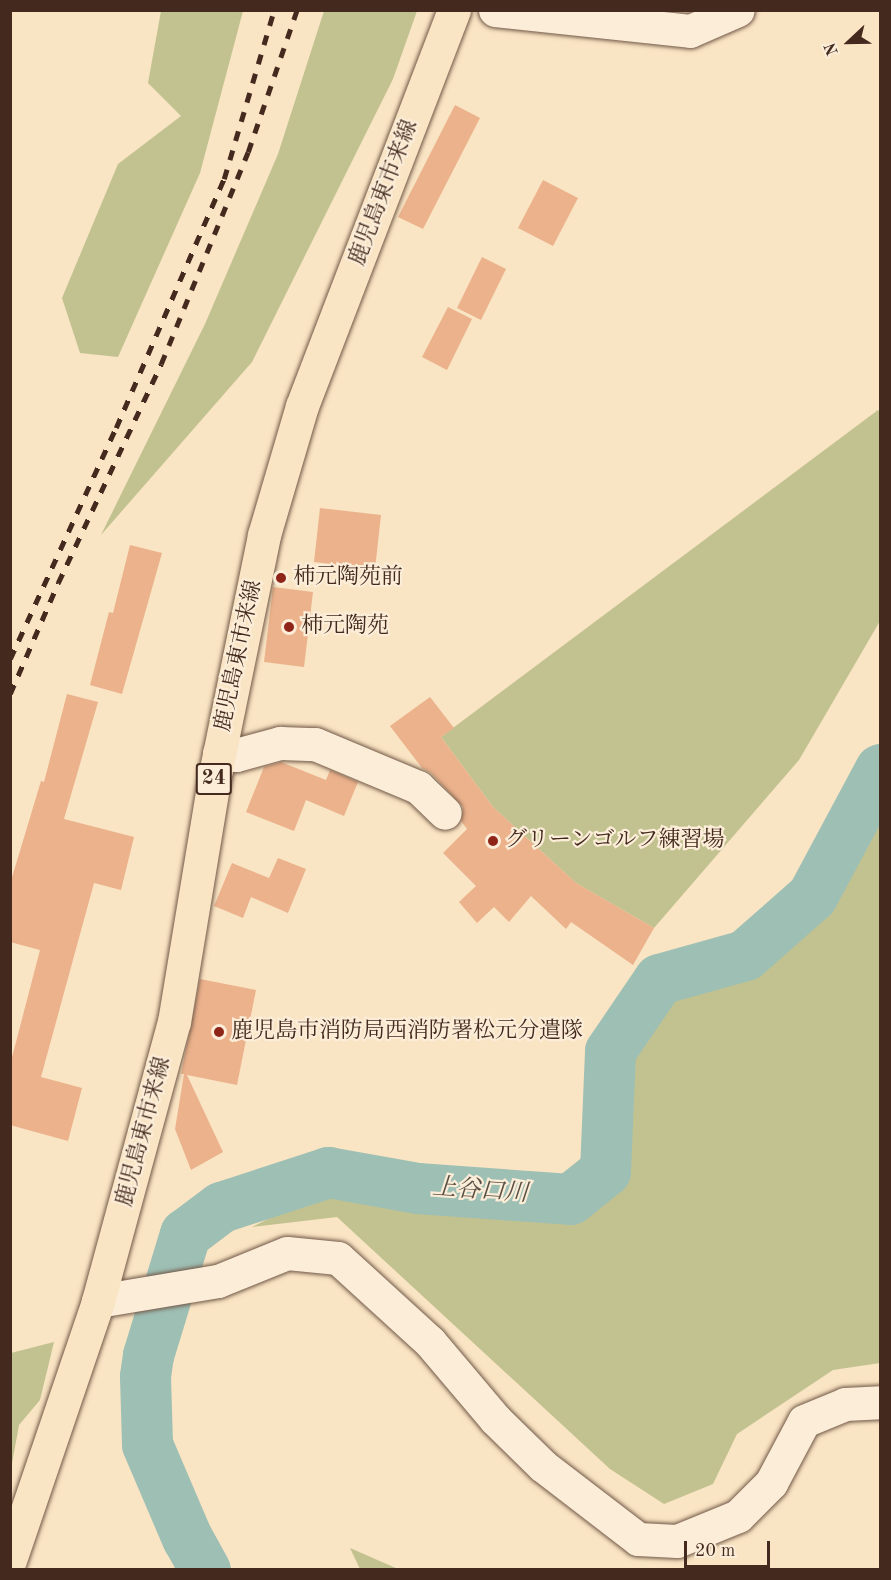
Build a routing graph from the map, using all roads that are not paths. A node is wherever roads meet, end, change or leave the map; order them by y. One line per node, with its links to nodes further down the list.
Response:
1 (454, 10): 4 (main road, 鹿児島東市来線 / 24)
2 (495, 10): 3 (street)
3 (738, 10)
4 (219, 753): 5 (street); 6 (main road, 鹿児島東市来線 / 24)
5 (446, 813)
6 (98, 1301): 7 (street); 8 (main road, 鹿児島東市来線 / 24)
7 (880, 1402)
8 (10, 1560)

